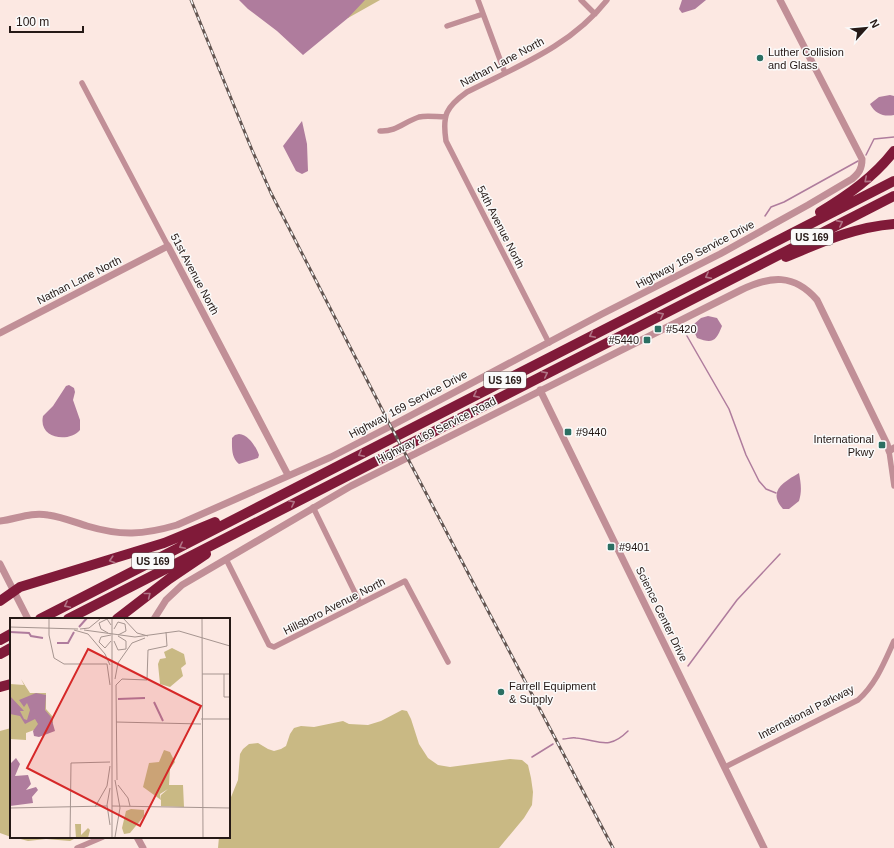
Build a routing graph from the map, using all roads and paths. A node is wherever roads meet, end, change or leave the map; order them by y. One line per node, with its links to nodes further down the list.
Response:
1 (478, 0): 5 (street)
2 (581, 0): 6 (street)
3 (607, 0): 6 (street, Nathan Lane North)
4 (780, 0): 20 (street, Highway 169 Service Drive)
5 (484, 14): 7 (street); 8 (street)
6 (595, 14): 8 (street, Nathan Lane North)
7 (447, 26)
8 (505, 73): 10 (street, Nathan Lane North)
9 (82, 83): 16 (street, 51st Avenue North)
10 (445, 117): 11 (street); 20 (street, 54th Avenue North)
11 (380, 131)
12 (894, 151): 17 (highway, one-way to 17)
13 (894, 182): 17 (highway, US 169)
14 (894, 196): 18 (highway, US 169, one-way to 14)
15 (894, 224): 18 (highway)
16 (168, 246): 19 (street, Nathan Lane North); 23 (street, 51st Avenue North)
17 (743, 259): 25 (highway, US 169, one-way to 25)
18 (730, 279): 27 (highway, US 169, one-way to 18)
19 (0, 333)
20 (549, 343): 23 (street, Highway 169 Service Drive)
21 (540, 390): 22 (street, Highway 169 Service Road); 26 (street, Highway 169 Service Road); 47 (street, Science Center Drive)
22 (892, 449): 24 (street)
23 (288, 475): 28 (street, Highway 169 Service Drive)
24 (894, 486)
25 (267, 502): 31 (highway, one-way to 31); 35 (highway, US 169, one-way to 35)
26 (313, 507): 29 (street, Highway 169 Service Road); 33 (street)
27 (258, 521): 36 (highway, US 169); 37 (highway, one-way to 27)
28 (0, 522)
29 (226, 559): 33 (street, Hillsboro Avenue North); 38 (street, Highway 169 Service Road)
30 (0, 564): 31 (street)
31 (14, 590): 32 (highway); 34 (street)
32 (0, 601)
33 (360, 603): 44 (street, Hillsboro Avenue North)
34 (28, 618)
35 (42, 618)
36 (70, 618)
37 (118, 618)
38 (155, 618)
39 (10, 635): 40 (highway)
40 (0, 640)
41 (894, 641): 47 (street, International Parkway)
42 (10, 649): 43 (highway)
43 (0, 654)
44 (448, 662)
45 (10, 684): 46 (highway)
46 (0, 687)
47 (725, 767): 52 (street, Science Center Drive)
48 (101, 838): 50 (street)
49 (138, 838): 51 (street)
50 (77, 848)
51 (143, 848)
52 (764, 848)

